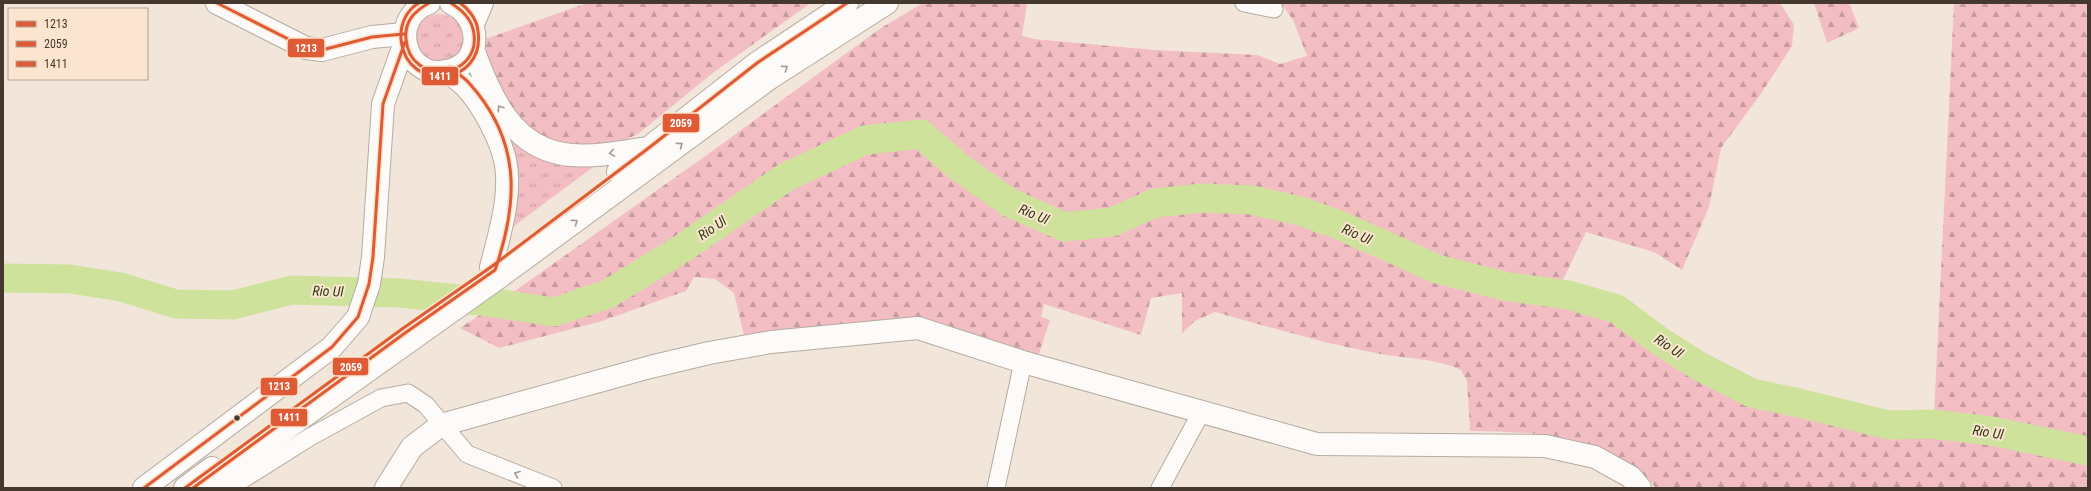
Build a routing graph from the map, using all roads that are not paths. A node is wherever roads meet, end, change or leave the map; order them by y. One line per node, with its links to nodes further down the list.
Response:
1 (217, 3): 10 (main road)
2 (429, 3): 10 (main road)
3 (450, 3): 9 (main road)
4 (482, 3): 9 (main road)
5 (847, 3): 14 (main road)
6 (886, 3): 15 (main road, one-way to 6)
7 (1244, 3): 8 (street)
8 (1274, 9)
9 (473, 24): 11 (main road)
10 (404, 38): 12 (main road); 13 (main road)
11 (473, 49): 12 (main road); 14 (main road, one-way to 11)
12 (437, 71): 13 (main road); 15 (main road)
13 (387, 89): 20 (main road)
14 (650, 147): 15 (main road)
15 (495, 272): 16 (main road)
16 (407, 334): 21 (main road); 22 (main road)
17 (1023, 362): 18 (main road); 19 (main road); 26 (street)
18 (1202, 411): 27 (street); 28 (main road)
19 (441, 425): 23 (street); 24 (main road); 25 (street, one-way to 19)
20 (144, 488)
21 (185, 488)
22 (203, 488)
23 (229, 488)
24 (386, 488)
25 (553, 488)
26 (996, 488)
27 (1160, 488)
28 (1640, 488)

